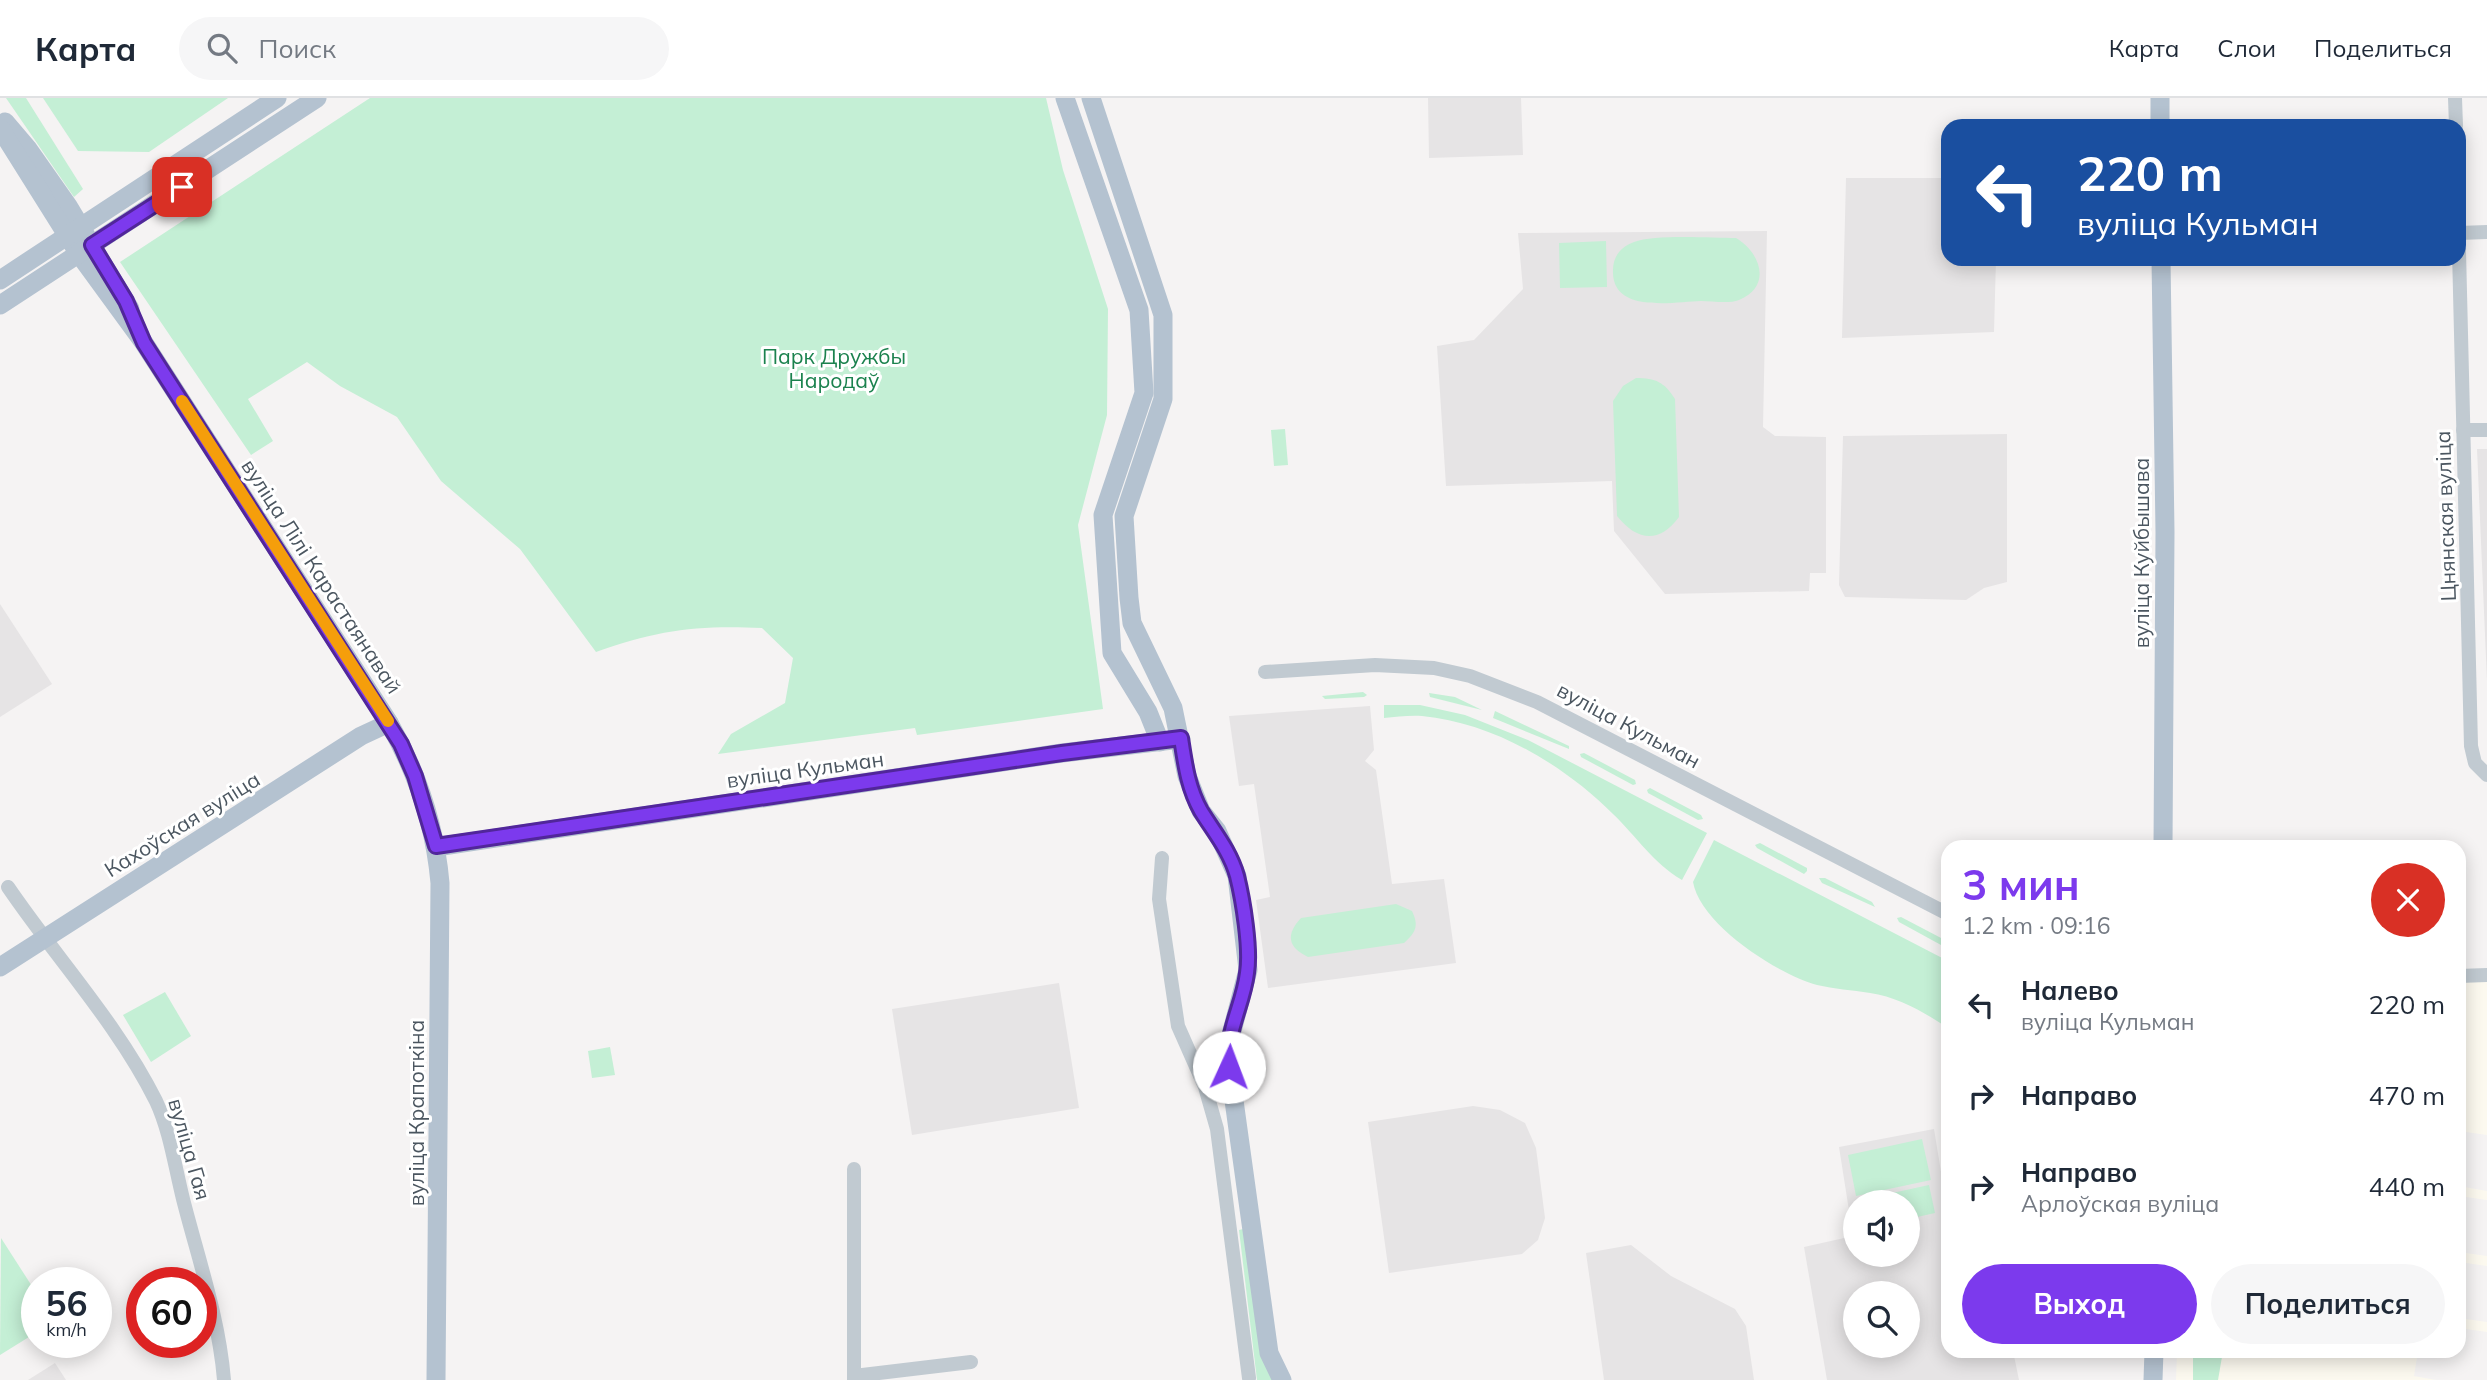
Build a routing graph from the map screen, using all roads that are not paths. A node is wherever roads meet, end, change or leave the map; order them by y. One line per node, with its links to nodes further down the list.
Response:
1 (277, 98): 11 (main road)
2 (317, 98): 14 (main road)
3 (1065, 98): 24 (main road)
4 (1091, 98): 23 (main road)
5 (2160, 98): 8 (main road)
6 (2455, 98): 9 (street)
7 (0, 118): 11 (main road, вуліца Лілі Карастаянавай)
8 (2160, 119)
9 (2456, 119)
10 (0, 128): 11 (main road, вуліца Лілі Карастаянавай)
11 (74, 231): 14 (main road, вуліца Лілі Карастаянавай); 17 (main road)
12 (2487, 232): 13 (street)
13 (2466, 233)
14 (86, 250): 18 (main road); 22 (main road, вуліца Лілі Карастаянавай)
15 (2161, 266): 26 (main road, вуліца Куйбышава)
16 (2459, 266): 19 (street, Цнянская вуліца)
17 (0, 280)
18 (0, 305)
19 (2463, 430): 20 (street); 25 (street, Цнянская вуліца)
20 (2487, 430)
21 (1265, 672): 30 (street, вуліца Кульман)
22 (389, 723): 27 (main road, вуліца Лілі Карастаянавай); 31 (main road, Кахоўская вуліца)
23 (1181, 738): 24 (main road, вуліца Кульман); 43 (main road)
24 (1160, 742): 27 (main road, вуліца Кульман)
25 (2487, 775)
26 (2163, 840)
27 (436, 846): 42 (main road, вуліца Крапоткіна)
28 (1162, 858): 40 (street)
29 (8, 887): 31 (street, вуліца Гая)
30 (1941, 910)
31 (44, 939): 32 (main road, Кахоўская вуліца); 41 (street, вуліца Гая)
32 (0, 967)
33 (2487, 975): 34 (street)
34 (2466, 976)
35 (854, 1169): 39 (street)
36 (2154, 1358): 44 (main road)
37 (2167, 1358): 45 (main road)
38 (971, 1362): 39 (street)
39 (854, 1378)
40 (1249, 1378)
41 (224, 1380)
42 (436, 1380)
43 (1282, 1380)
44 (2153, 1380)
45 (2167, 1380)

